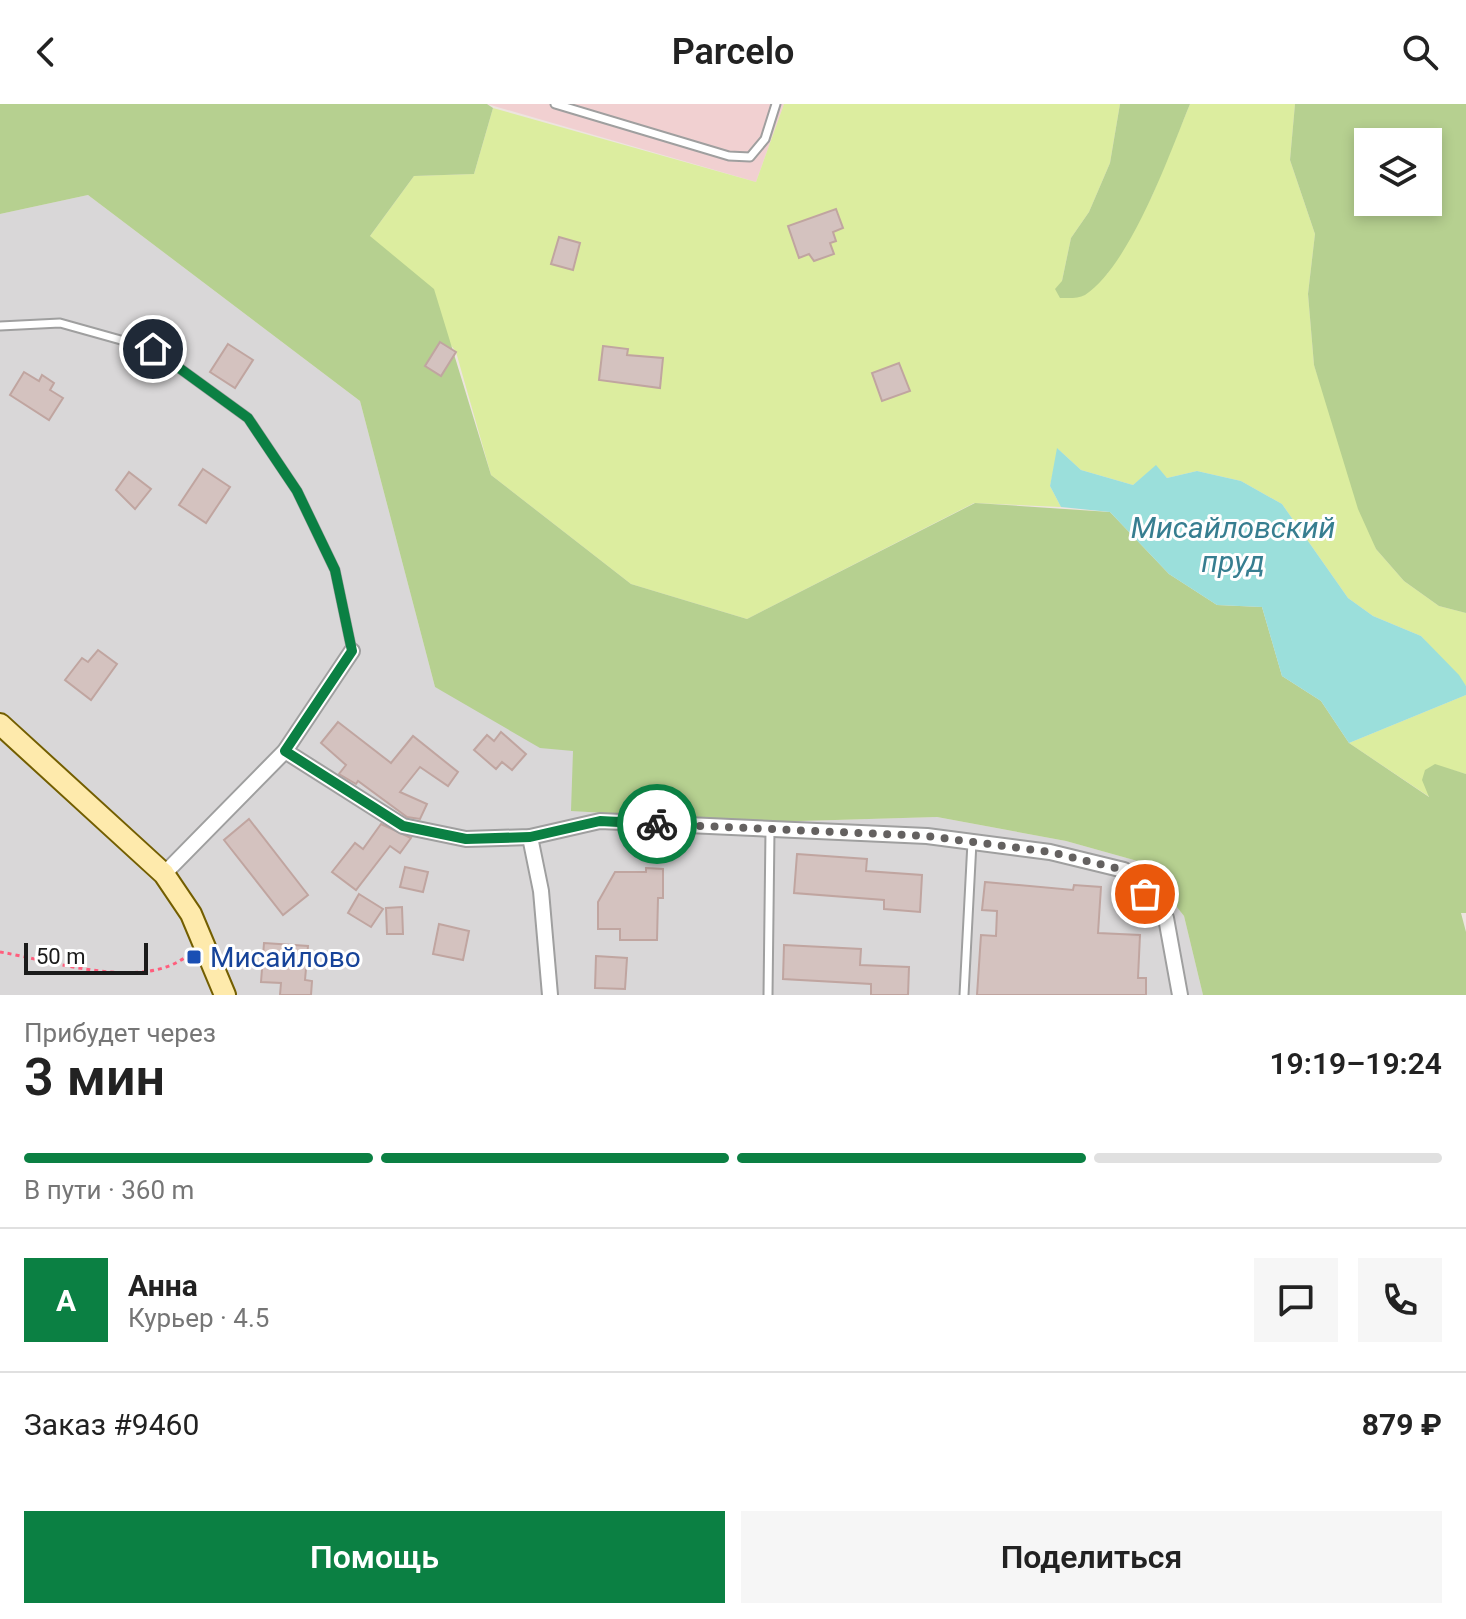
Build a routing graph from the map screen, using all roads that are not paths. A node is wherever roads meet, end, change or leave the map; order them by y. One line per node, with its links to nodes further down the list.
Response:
1 (555, 104): 2 (lane)
2 (776, 104)
3 (0, 326): 4 (lane)
4 (352, 651): 6 (street)
5 (0, 724): 10 (main road)
6 (285, 751): 8 (street); 10 (street)
7 (770, 830): 8 (street); 9 (street); 13 (lane)
8 (530, 837): 12 (street)
9 (972, 842): 14 (lane); 15 (street)
10 (164, 874): 11 (main road)
11 (225, 995)
12 (550, 995)
13 (768, 995)
14 (964, 995)
15 (1180, 995)

